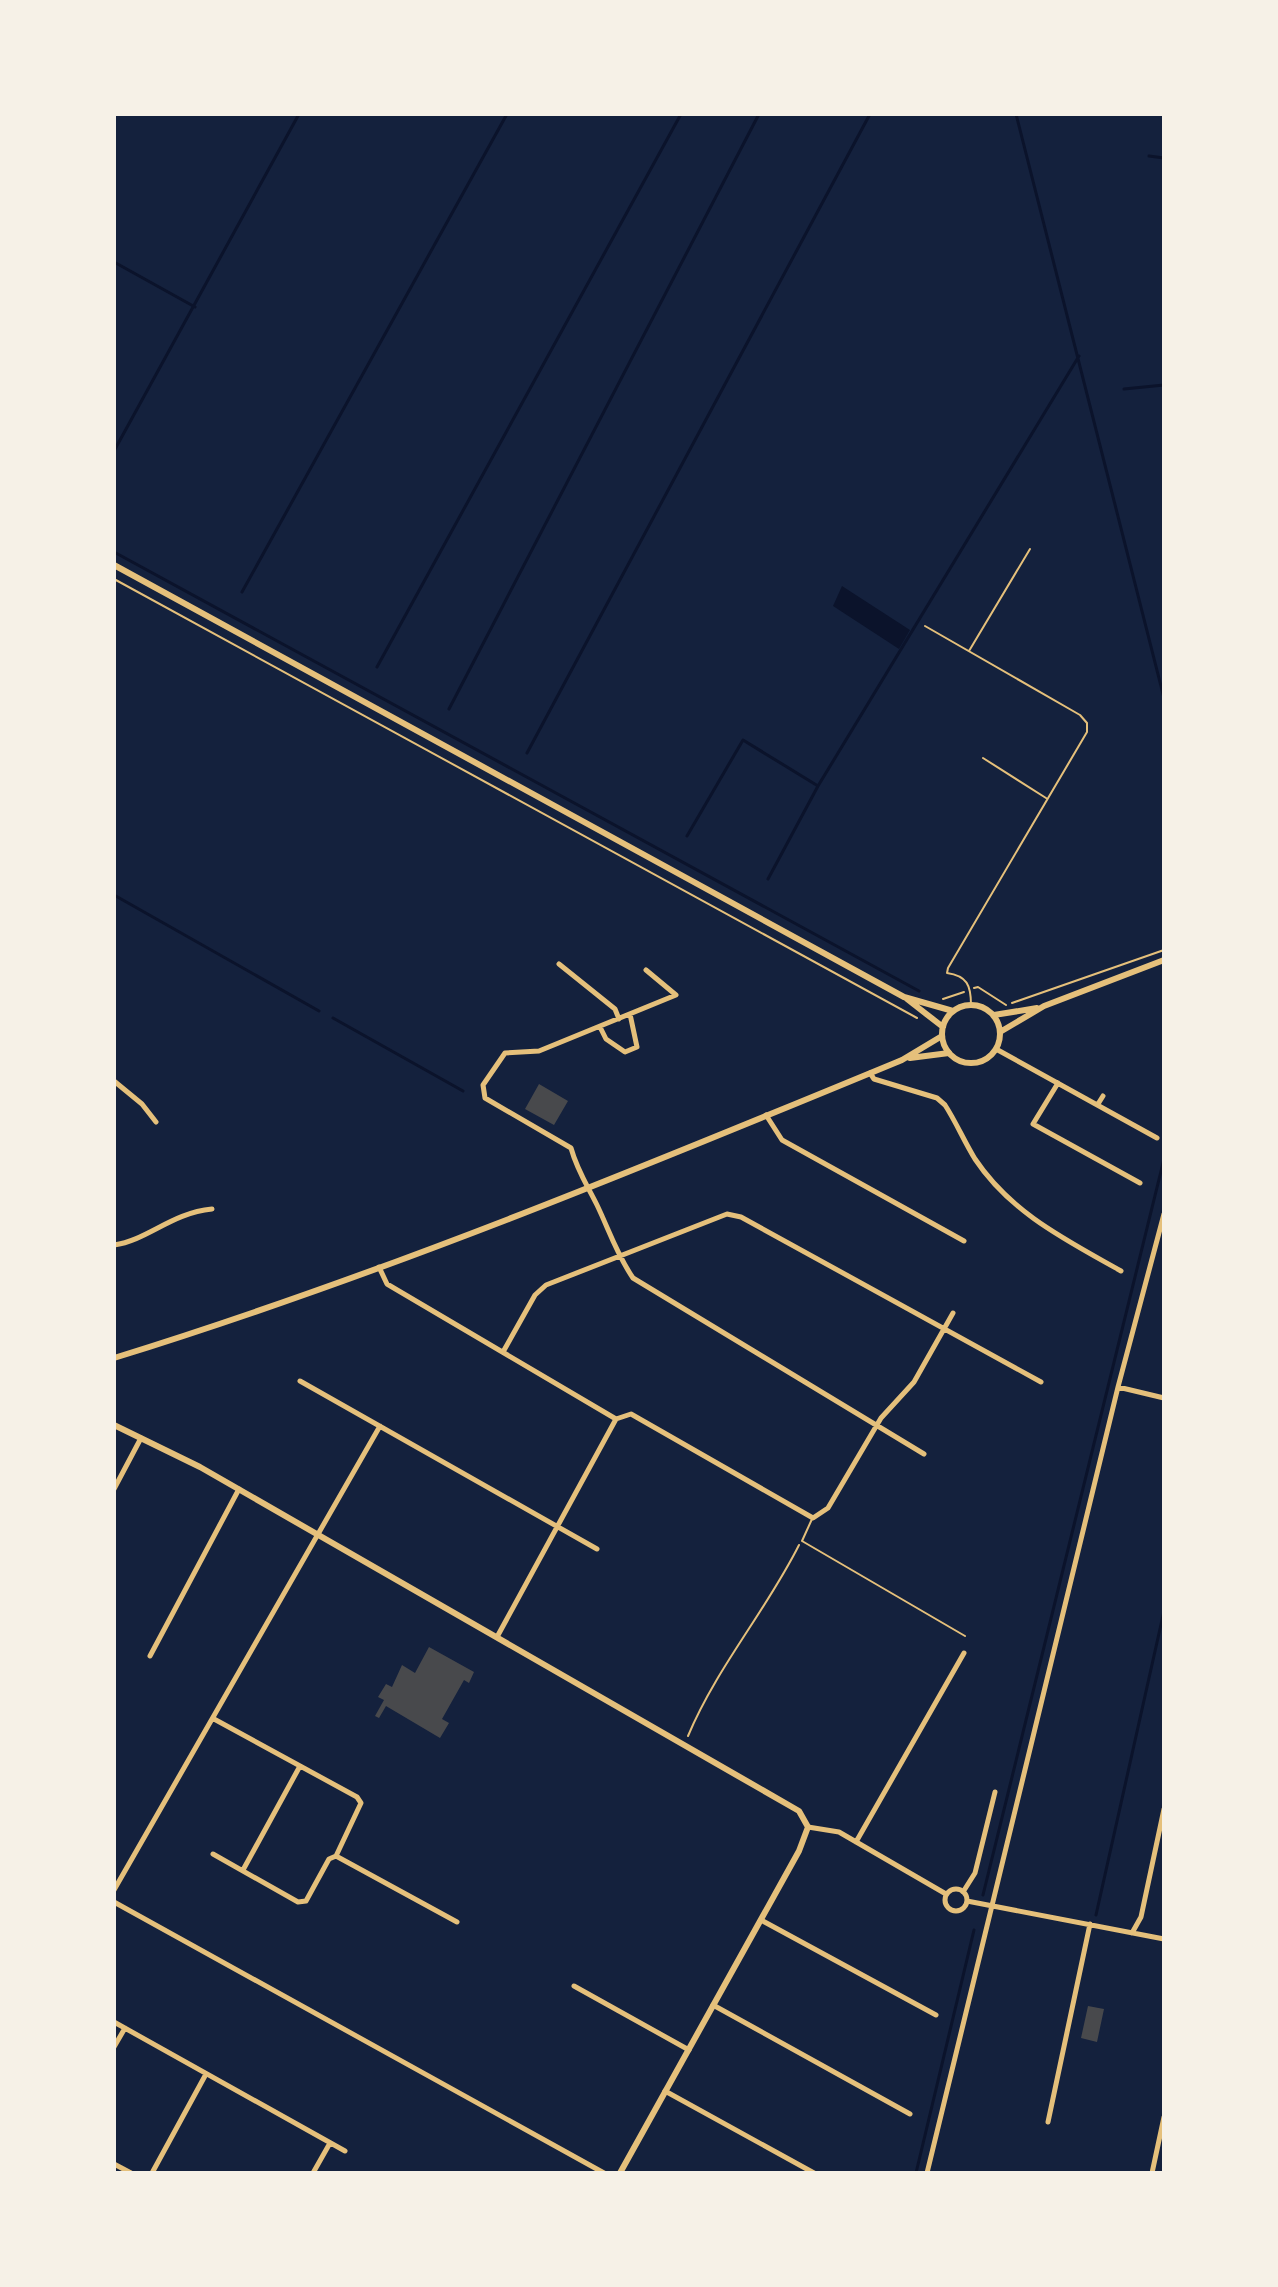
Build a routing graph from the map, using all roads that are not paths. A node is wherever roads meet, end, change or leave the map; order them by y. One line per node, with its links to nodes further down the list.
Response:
1 (1030, 549): 4 (lane)
2 (114, 565): 10 (street)
3 (925, 626): 4 (lane)
4 (969, 652): 6 (lane)
5 (983, 758): 6 (lane)
6 (1048, 799): 11 (lane)
7 (1164, 960): 12 (street)
8 (559, 964): 16 (street)
9 (646, 970): 14 (street)
10 (904, 997): 13 (street); 18 (street)
11 (971, 1005): 13 (street); 15 (street)
12 (1044, 1006): 15 (street); 19 (street)
13 (953, 1011): 18 (street)
14 (630, 1014): 16 (street); 17 (street)
15 (994, 1015): 19 (street)
16 (619, 1019): 17 (street)
17 (600, 1027): 33 (street)
18 (943, 1027): 20 (street)
19 (1000, 1032): 21 (street)
20 (942, 1036): 22 (street); 23 (street)
21 (996, 1049): 22 (street); 26 (street)
22 (949, 1053): 23 (street)
23 (902, 1060): 24 (street)
24 (870, 1073): 29 (street); 40 (street)
25 (114, 1081): 30 (street)
26 (1058, 1083): 28 (street); 32 (street)
27 (1103, 1096): 28 (street)
28 (1098, 1104): 31 (street)
29 (765, 1114): 33 (street); 36 (street)
30 (156, 1122)
31 (1157, 1138)
32 (1140, 1183)
33 (587, 1189): 38 (street); 39 (street)
34 (212, 1209): 37 (street)
35 (1164, 1214): 47 (street)
36 (964, 1241)
37 (114, 1245)
38 (619, 1258): 42 (street); 43 (street); 52 (street)
39 (379, 1267): 43 (street); 44 (street)
40 (1121, 1271)
41 (953, 1313): 42 (street)
42 (943, 1330): 46 (street); 52 (street)
43 (503, 1352): 49 (street)
44 (114, 1358)
45 (300, 1381): 51 (street)
46 (1041, 1382)
47 (1118, 1387): 48 (street); 79 (street)
48 (1164, 1398)
49 (616, 1419): 57 (street); 58 (street)
50 (114, 1425): 53 (street)
51 (380, 1426): 58 (street); 59 (street)
52 (875, 1427): 54 (street); 57 (street)
53 (141, 1438): 55 (street); 56 (street)
54 (924, 1454)
55 (114, 1489)
56 (239, 1489): 59 (street); 64 (street)
57 (813, 1518): 61 (lane)
58 (556, 1526): 60 (street); 62 (street)
59 (317, 1534): 62 (street); 65 (street)
60 (597, 1549)
61 (965, 1636)
62 (497, 1637): 69 (street)
63 (964, 1653): 70 (street)
64 (150, 1656)
65 (214, 1719): 66 (street); 74 (street)
66 (300, 1766): 72 (street); 73 (street)
67 (995, 1792): 75 (street)
68 (1164, 1809): 83 (street)
69 (808, 1827): 70 (street); 80 (street)
70 (856, 1842): 76 (street)
71 (213, 1854): 73 (street)
72 (336, 1856): 73 (street); 81 (street)
73 (243, 1870)
74 (114, 1890)
75 (963, 1892): 76 (street); 77 (street)
76 (946, 1894): 77 (street)
77 (967, 1901): 79 (street)
78 (114, 1902): 103 (street)
79 (993, 1905): 82 (street); 106 (street)
80 (761, 1920): 86 (street); 87 (street)
81 (457, 1922)
82 (1090, 1924): 83 (street); 96 (street)
83 (1132, 1933): 84 (street)
84 (1164, 1939)
85 (574, 1986): 91 (street)
86 (713, 2005): 91 (street); 94 (street)
87 (936, 2015)
88 (114, 2022): 89 (street)
89 (125, 2028): 90 (street); 92 (street)
90 (114, 2047)
91 (689, 2050): 93 (street)
92 (206, 2074): 97 (street); 101 (street)
93 (665, 2091): 104 (street); 105 (street)
94 (910, 2114)
95 (1164, 2117): 107 (street)
96 (1048, 2122)
97 (330, 2143): 98 (street); 102 (street)
98 (345, 2151)
99 (114, 2164): 100 (street)
100 (131, 2173)
101 (152, 2173)
102 (313, 2173)
103 (604, 2173)
104 (620, 2173)
105 (814, 2173)
106 (927, 2173)
107 (1152, 2173)

